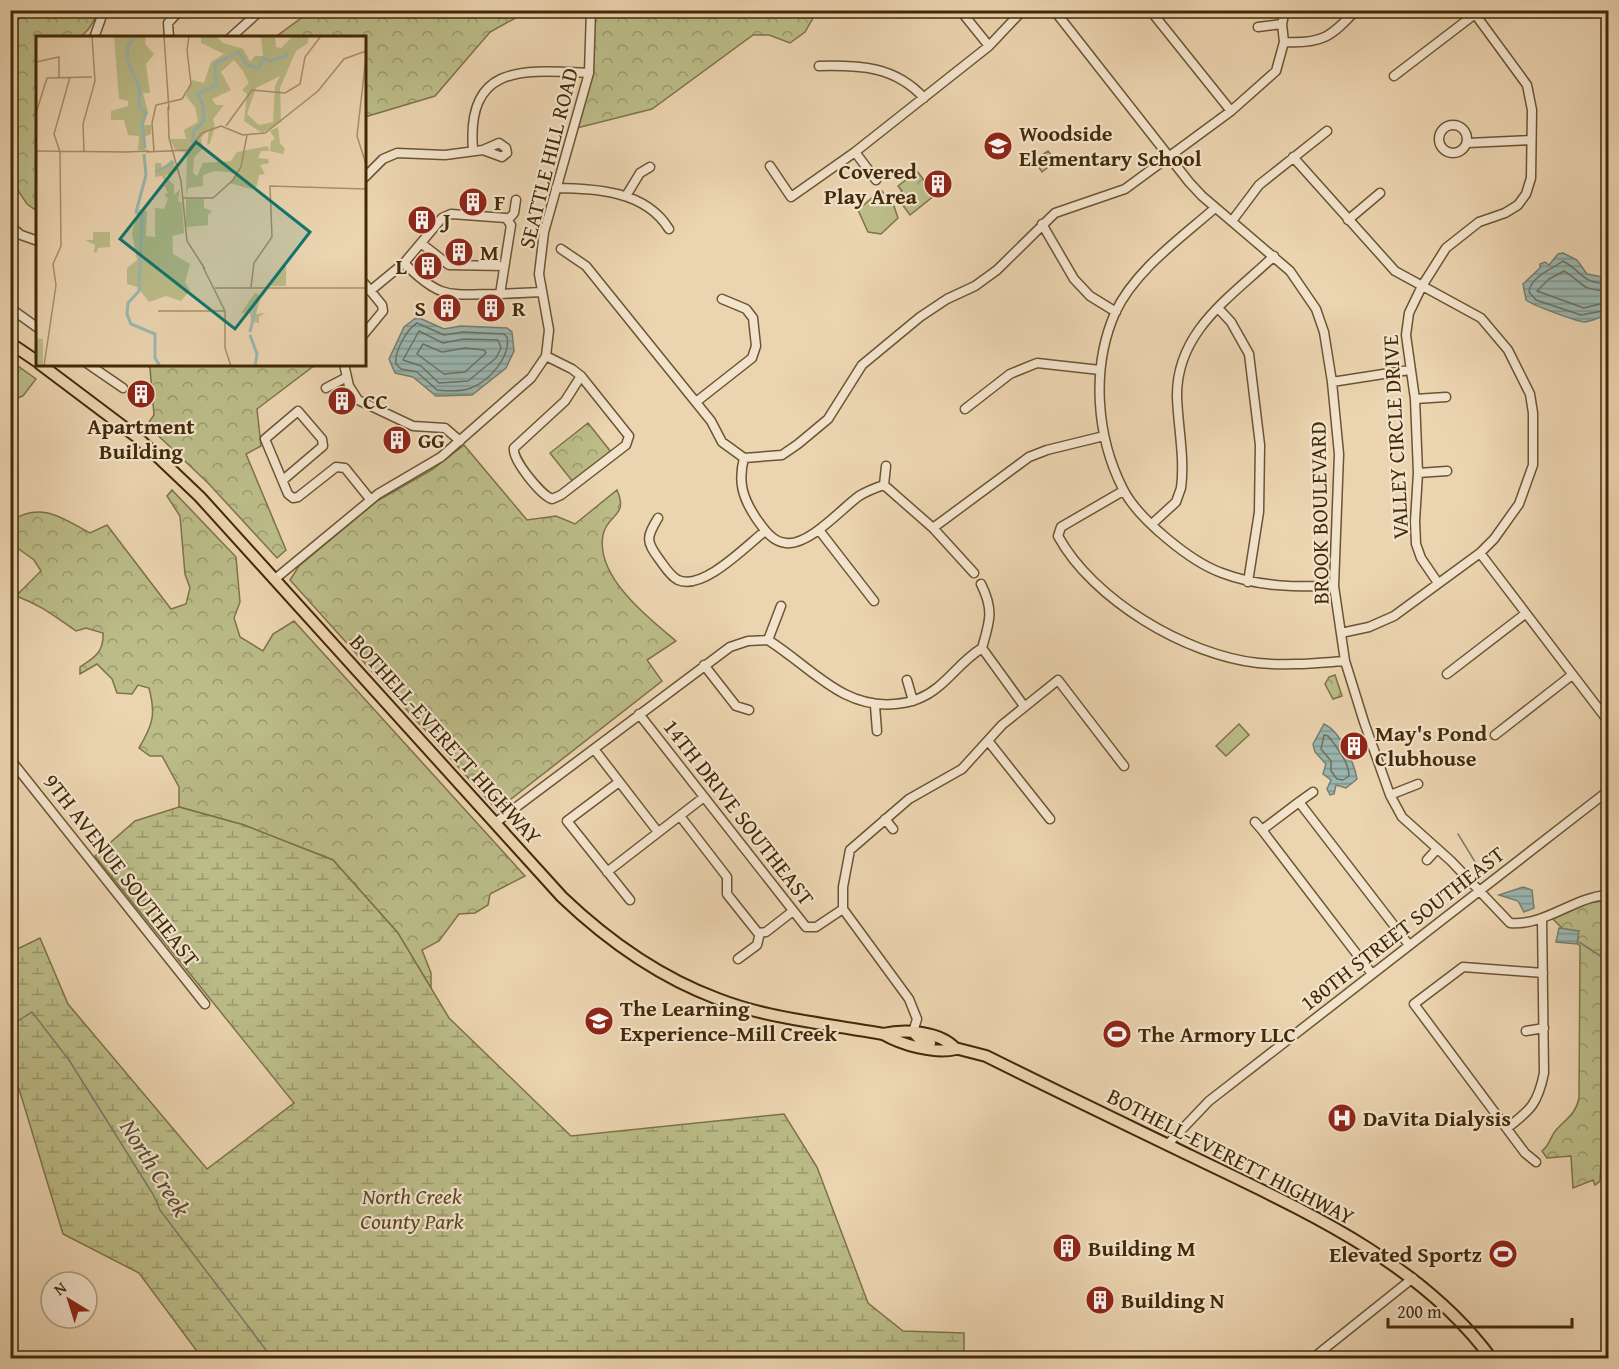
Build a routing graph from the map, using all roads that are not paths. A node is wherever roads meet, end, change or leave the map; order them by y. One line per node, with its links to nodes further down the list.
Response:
1 (104, 10): 14 (street)
2 (261, 10): 16 (street)
3 (591, 10): 20 (street, SEATTLE HILL ROAD)
4 (960, 10): 18 (street)
5 (1023, 10): 18 (street)
6 (1054, 10): 28 (street, BROOK BOULEVARD)
7 (1285, 10): 12 (street)
8 (1356, 10): 17 (street)
9 (179, 11): 15 (street)
10 (1157, 13): 23 (street)
11 (1473, 13): 21 (street); 25 (street)
12 (1282, 24): 13 (street); 17 (street)
13 (1258, 27)
14 (97, 36)
15 (169, 36)
16 (232, 36)
17 (1284, 42): 23 (street)
18 (989, 46): 22 (street)
19 (819, 66): 22 (street)
20 (589, 73): 32 (street); 34 (street, SEATTLE HILL ROAD)
21 (1395, 76)
22 (924, 98): 27 (street)
23 (1231, 111): 28 (street)
24 (1327, 131): 29 (street)
25 (1531, 140): 26 (street); 51 (street, VALLEY CIRCLE DRIVE)
26 (1468, 143)
27 (855, 152): 30 (street); 33 (street)
28 (1170, 157): 38 (street, BROOK BOULEVARD); 42 (street)
29 (1293, 157): 40 (street); 41 (street)
30 (770, 166)
31 (650, 167): 36 (street)
32 (366, 176)
33 (876, 180)
34 (556, 188): 36 (street); 53 (street, SEATTLE HILL ROAD)
35 (1380, 193): 40 (street)
36 (626, 196): 44 (street)
37 (516, 200): 39 (street)
38 (1215, 207): 41 (street, BROOK BOULEVARD); 58 (street)
39 (508, 220): 46 (street); 50 (street)
40 (1348, 220): 51 (street)
41 (1232, 222): 48 (street, BROOK BOULEVARD)
42 (1042, 224): 58 (street); 82 (street)
43 (10, 226): 45 (street)
44 (669, 229)
45 (36, 240)
46 (422, 244): 49 (street); 50 (street)
47 (561, 249): 78 (street)
48 (1274, 256): 57 (street); 73 (street, BROOK BOULEVARD)
49 (404, 263): 52 (street); 54 (street)
50 (504, 266): 54 (street)
51 (1422, 286): 68 (street, VALLEY CIRCLE DRIVE); 95 (street)
52 (367, 287): 60 (street)
53 (542, 292): 54 (street); 62 (street, SEATTLE HILL ROAD)
54 (500, 294)
55 (722, 299): 78 (street)
56 (10, 308): 59 (street)
57 (1218, 308): 91 (street); 98 (street)
58 (1116, 312): 69 (street)
59 (36, 327)
60 (366, 332)
61 (10, 343): 63 (main road, BOTHELL-EVERETT HIGHWAY)
62 (546, 356): 71 (street); 81 (street)
63 (36, 361)
64 (43, 366): 97 (main road, BOTHELL-EVERETT HIGHWAY)
65 (90, 366): 70 (street)
66 (104, 366): 70 (street)
67 (344, 366): 72 (street)
68 (1409, 369): 73 (street); 77 (street, VALLEY CIRCLE DRIVE)
69 (1100, 370): 79 (street); 80 (street)
70 (99, 373): 74 (street)
71 (581, 376): 71 (street)
72 (347, 377): 75 (street); 81 (street)
73 (1332, 382): 101 (street, BROOK BOULEVARD)
74 (123, 388)
75 (326, 388)
76 (1446, 397): 77 (street)
77 (1415, 399): 85 (street, VALLEY CIRCLE DRIVE)
78 (696, 402): 82 (street)
79 (965, 409)
80 (1104, 436): 88 (street); 92 (street)
81 (460, 441): 89 (street)
82 (744, 458): 94 (street)
83 (886, 466): 87 (street)
84 (1447, 471): 85 (street)
85 (1418, 473): 99 (street, VALLEY CIRCLE DRIVE)
86 (283, 480): 86 (street); 89 (street)
87 (884, 485): 92 (street); 93 (street)
88 (1123, 491): 91 (street); 108 (street)
89 (370, 499): 97 (street)
90 (658, 518): 94 (street)
91 (1152, 524): 98 (street)
92 (933, 528): 96 (street)
93 (819, 530): 94 (street); 102 (street)
94 (765, 531)
95 (1480, 553): 99 (street); 104 (street)
96 (974, 573)
97 (275, 579): 135 (main road, BOTHELL-EVERETT HIGHWAY)
98 (1248, 582): 101 (street)
99 (1438, 583): 105 (street)
100 (981, 584): 107 (street)
101 (1334, 586): 105 (street, BROOK BOULEVARD)
102 (874, 601)
103 (780, 606): 106 (street)
104 (1525, 614): 110 (street); 111 (street)
105 (1341, 633): 108 (street, BROOK BOULEVARD)
106 (768, 640): 109 (street); 114 (street)
107 (982, 648): 113 (street); 115 (street)
108 (1345, 661): 129 (street, BROOK BOULEVARD)
109 (704, 665): 116 (street); 117 (street)
110 (1447, 674)
111 (1572, 675): 118 (street); 120 (street)
112 (907, 680): 113 (street)
113 (913, 701): 114 (street)
114 (875, 706): 119 (street)
115 (1024, 706): 121 (street); 124 (street)
116 (749, 710)
117 (639, 714): 122 (street); 130 (street, 14TH DRIVE SOUTHEAST)
118 (1608, 721)
119 (877, 731)
120 (1495, 735)
121 (989, 742): 133 (street); 134 (street)
122 (594, 749): 125 (street); 135 (street)
123 (10, 759): 154 (street, 9TH AVENUE SOUTHEAST)
124 (1124, 766)
125 (619, 782): 139 (street); 142 (street)
126 (1418, 784): 129 (street)
127 (1608, 791): 143 (street, 180TH STREET SOUTHEAST)
128 (1313, 792): 131 (street)
129 (1390, 795): 140 (street, BROOK BOULEVARD)
130 (704, 797): 132 (street); 147 (street, 14TH DRIVE SOUTHEAST)
131 (1299, 802): 138 (street); 150 (street)
132 (680, 816): 139 (street); 149 (street)
133 (885, 819): 137 (street); 146 (street)
134 (1050, 819)
135 (495, 822): 158 (main road, BOTHELL-EVERETT HIGHWAY)
136 (1255, 822): 138 (street)
137 (893, 829)
138 (1262, 830): 153 (street)
139 (658, 832): 142 (street)
140 (1437, 849): 141 (street); 143 (street, BROOK BOULEVARD)
141 (1427, 860)
142 (607, 872): 145 (street)
143 (1479, 892): 148 (street, BROOK BOULEVARD); 150 (street, 180TH STREET SOUTHEAST)
144 (1608, 895): 148 (street)
145 (630, 900)
146 (843, 909): 147 (street, 14TH DRIVE SOUTHEAST); 157 (street)
147 (793, 911): 149 (street)
148 (1542, 919): 152 (street)
149 (760, 933): 151 (street)
150 (1409, 945): 153 (street, 180TH STREET SOUTHEAST)
151 (738, 959)
152 (1543, 973): 155 (street); 160 (street)
153 (1372, 974): 161 (street, 180TH STREET SOUTHEAST)
154 (205, 1004)
155 (1544, 1028): 156 (street); 160 (street)
156 (1526, 1031)
157 (913, 1032): 158 (main road, BOTHELL-EVERETT HIGHWAY); 159 (main road, BOTHELL-EVERETT HIGHWAY)
158 (883, 1034): 159 (main road, BOTHELL-EVERETT HIGHWAY)
159 (956, 1048): 161 (main road, BOTHELL-EVERETT HIGHWAY)
160 (1507, 1128): 162 (street)
161 (1167, 1144): 163 (main road, BOTHELL-EVERETT HIGHWAY)
162 (1536, 1162)
163 (1413, 1278): 164 (street); 165 (main road, BOTHELL-EVERETT HIGHWAY)
164 (1313, 1359)
165 (1491, 1359)

